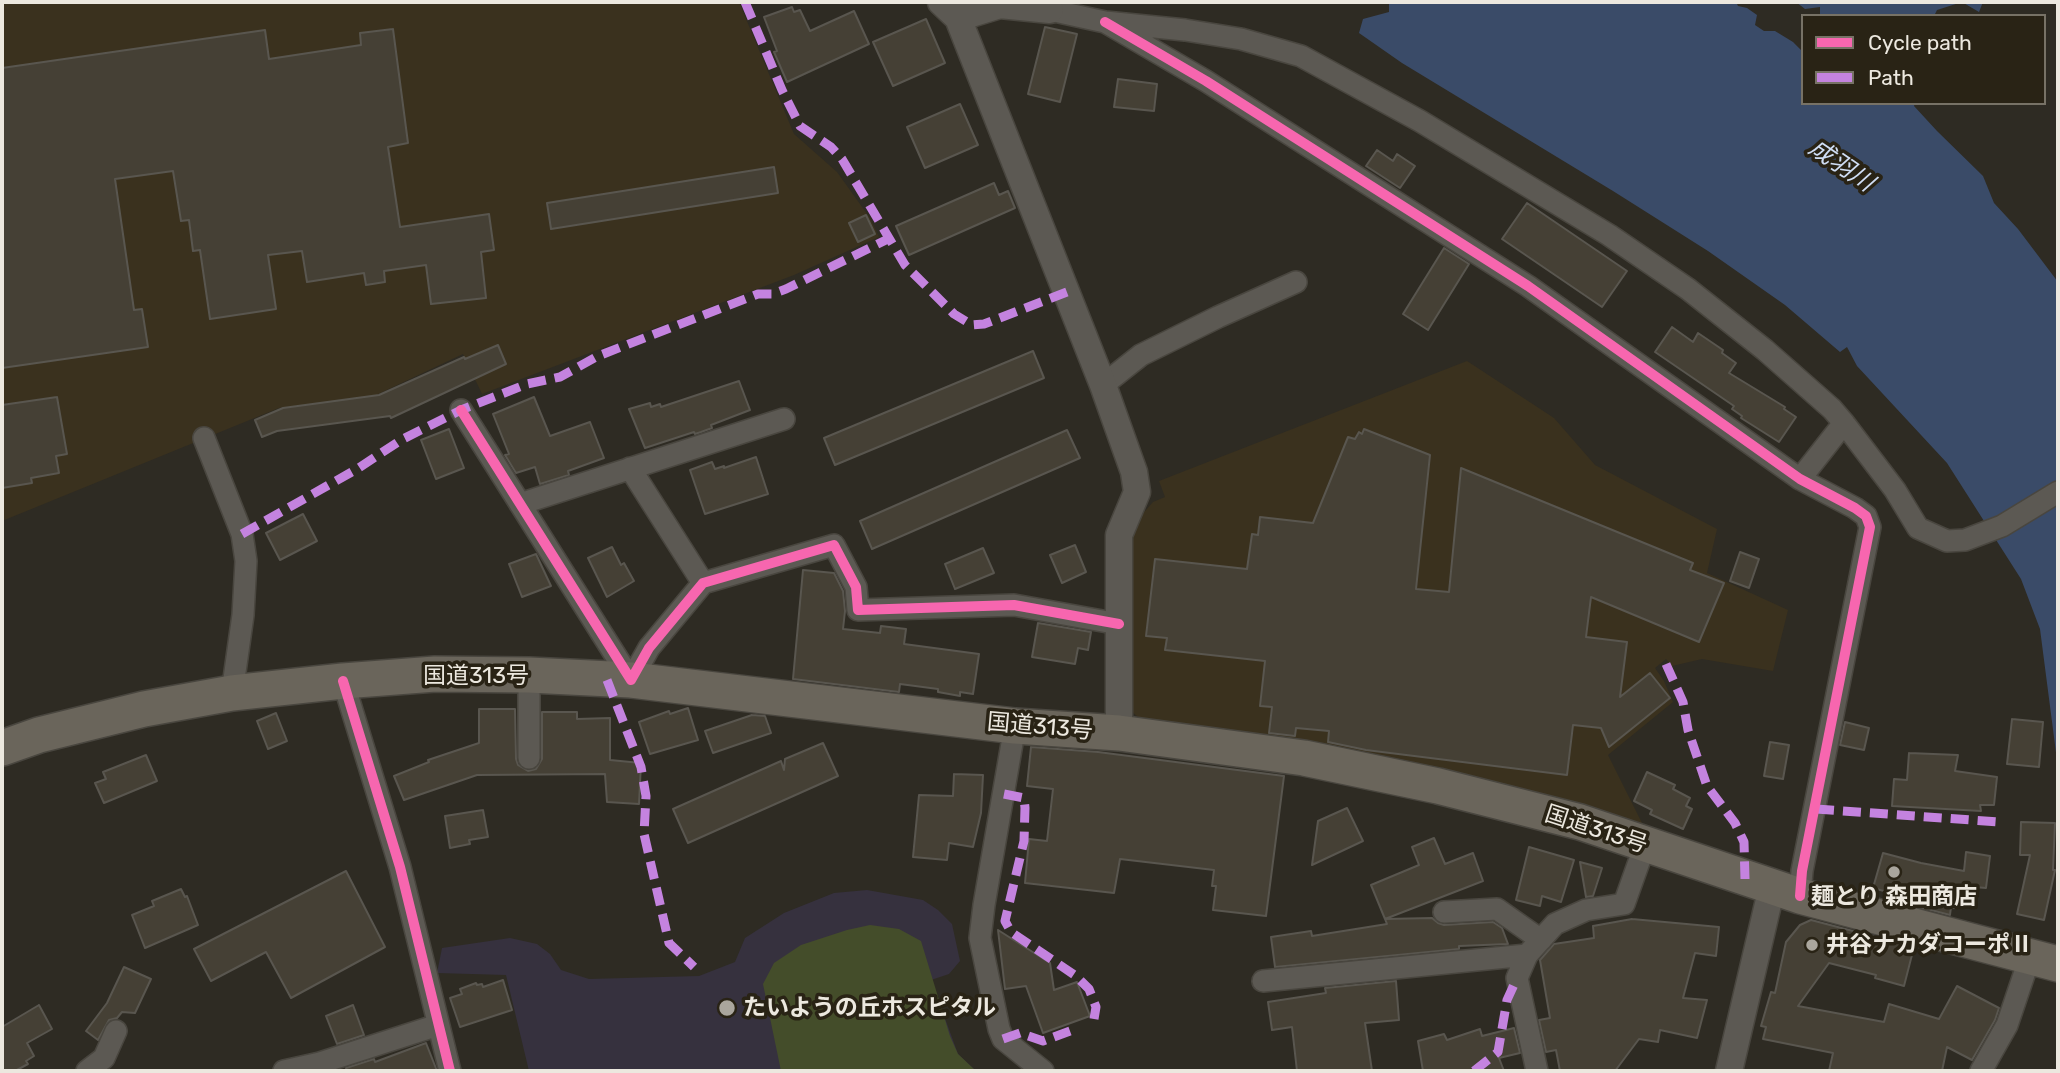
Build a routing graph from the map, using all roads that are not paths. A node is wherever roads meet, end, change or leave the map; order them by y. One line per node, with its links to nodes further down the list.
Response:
1 (950, 10): 2 (street); 5 (street)
2 (1050, 10): 3 (street)
3 (1105, 22): 8 (street); 11 (street)
4 (1296, 282): 5 (street)
5 (1103, 385): 15 (street)
6 (461, 410): 13 (street)
7 (784, 419): 10 (street)
8 (1844, 423): 11 (street); 12 (street)
9 (204, 438): 19 (street)
10 (630, 468): 13 (street); 14 (street)
11 (1800, 478): 25 (street)
12 (2058, 492)
13 (520, 503): 17 (street)
14 (703, 583): 15 (street); 17 (street)
15 (1119, 624): 21 (street)
16 (529, 675): 17 (highway, 国道313号); 18 (highway, 国道313号); 23 (street)
17 (631, 680): 20 (highway, 国道313号)
18 (343, 681): 19 (highway, 国道313号); 30 (street)
19 (232, 693): 22 (highway, 国道313号)
20 (1015, 726): 21 (highway, 国道313号); 35 (street)
21 (1119, 733): 24 (highway, 国道313号)
22 (2, 748)
23 (529, 758)
24 (1645, 845): 25 (highway, 国道313号); 27 (street)
25 (1786, 892): 28 (highway, 国道313号); 37 (street)
26 (1444, 912): 27 (street)
27 (1534, 947): 29 (street); 36 (street)
28 (2043, 960): 38 (street)
29 (1263, 981)
30 (438, 1025): 33 (street); 34 (street)
31 (116, 1031): 32 (street)
32 (87, 1071)
33 (284, 1071)
34 (450, 1071)
35 (1043, 1071)
36 (1537, 1071)
37 (1729, 1071)
38 (1981, 1071)

